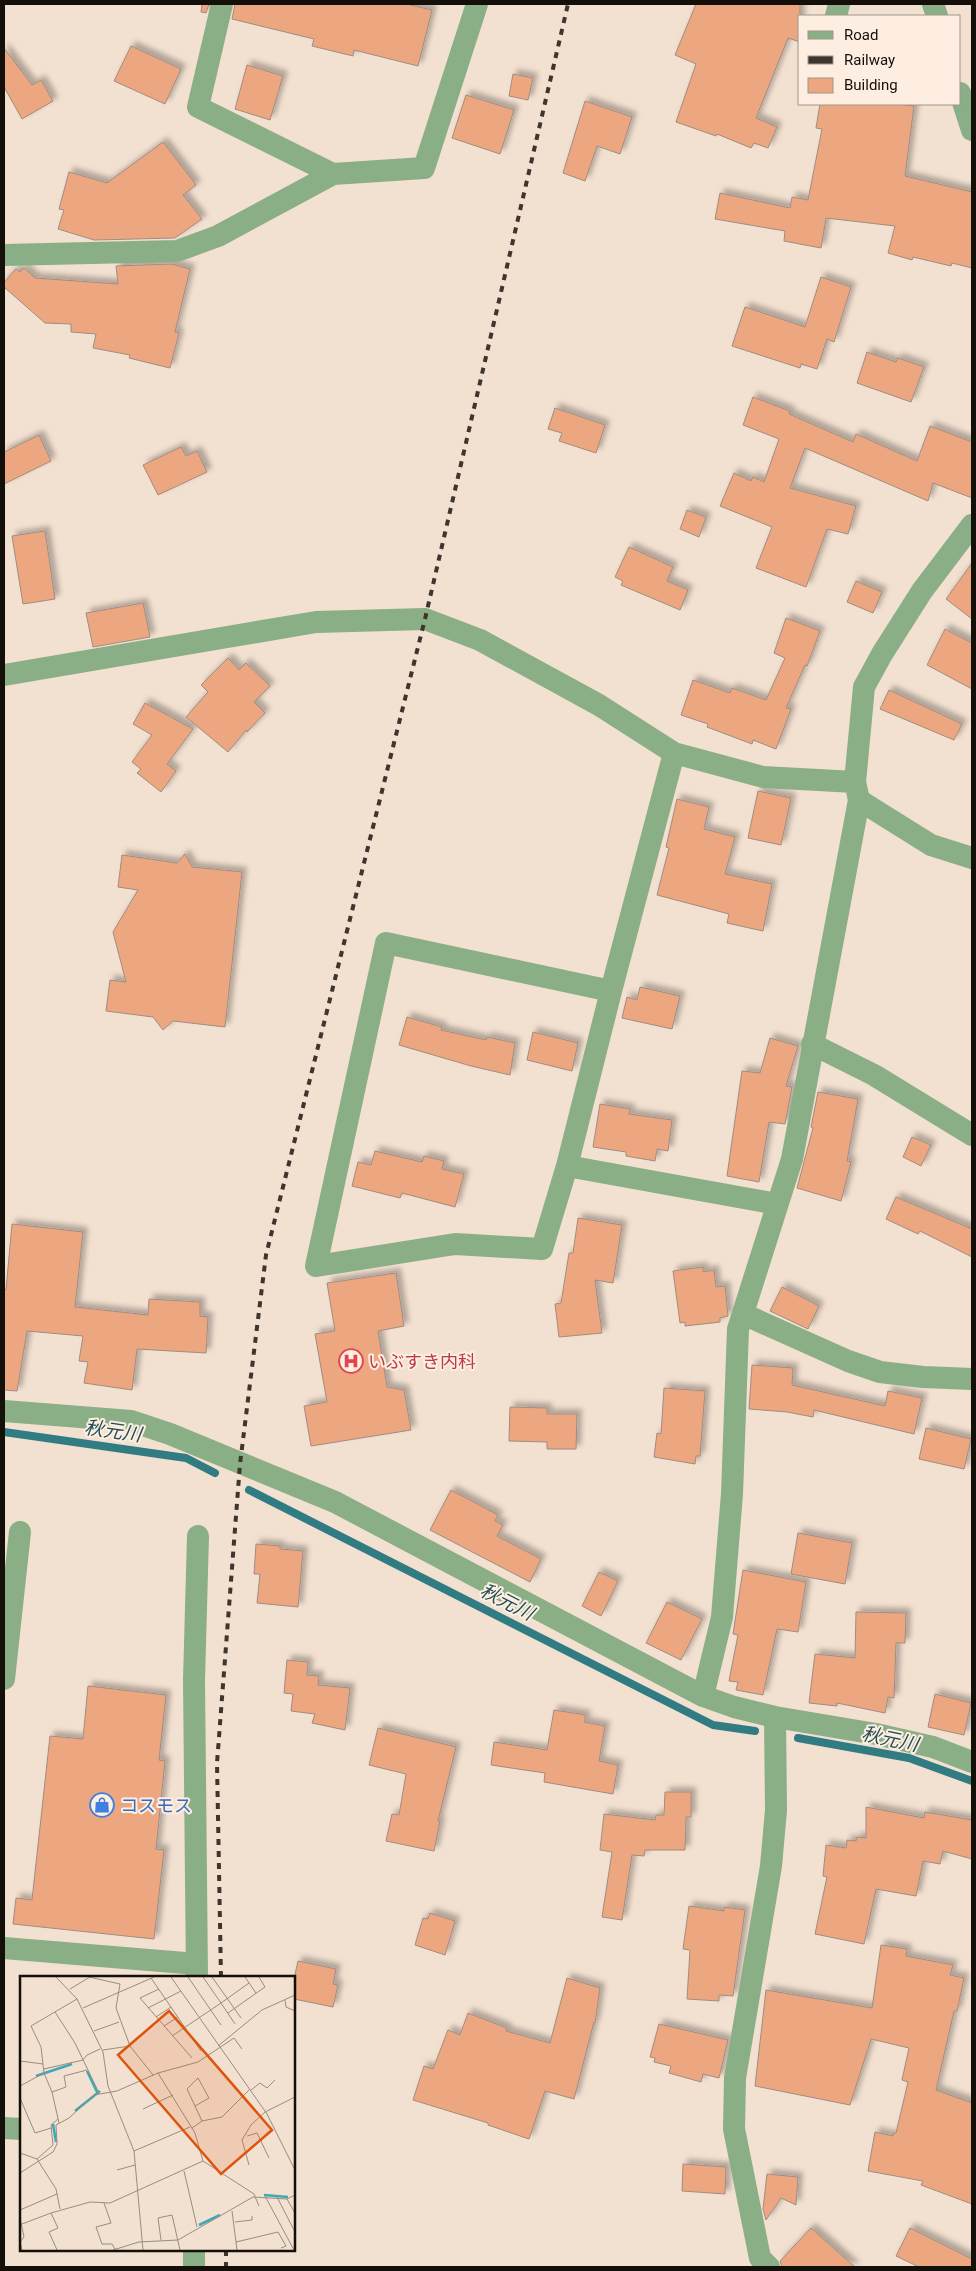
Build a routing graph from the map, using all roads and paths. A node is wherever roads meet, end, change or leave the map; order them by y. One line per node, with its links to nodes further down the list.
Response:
1 (222, 4): 5 (street)
2 (477, 4): 5 (street)
3 (961, 96): 4 (street)
4 (972, 130)
5 (332, 174): 6 (street)
6 (4, 255)
7 (972, 525): 10 (street)
8 (4, 675): 9 (street)
9 (674, 753): 10 (street); 12 (street)
10 (857, 791): 11 (street); 13 (street)
11 (972, 858)
12 (611, 990): 15 (street); 15 (street)
13 (812, 1044): 14 (street); 16 (street)
14 (972, 1135)
15 (567, 1166): 16 (street)
16 (777, 1204): 17 (street)
17 (743, 1314): 18 (street); 23 (street)
18 (972, 1379)
19 (4, 1411): 23 (street)
20 (20, 1532): 22 (street)
21 (198, 1536): 27 (street)
22 (4, 1679)
23 (703, 1696): 24 (street)
24 (775, 1717): 25 (street); 31 (street)
25 (972, 1762)
26 (4, 1948): 27 (street)
27 (197, 1971)
28 (4, 2128): 29 (street)
29 (20, 2130)
30 (194, 2251): 32 (street)
31 (761, 2264)
32 (194, 2267)

